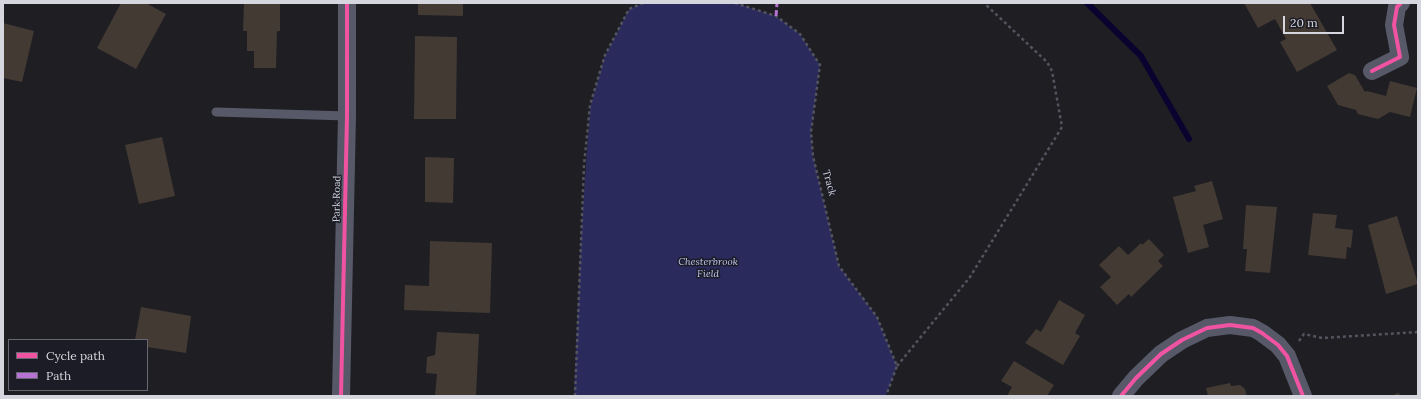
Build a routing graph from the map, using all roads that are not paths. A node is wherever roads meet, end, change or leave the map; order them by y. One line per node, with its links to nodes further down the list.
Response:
1 (347, 3): 5 (street, Park Road)
2 (1401, 3): 3 (street)
3 (1372, 71)
4 (216, 112): 5 (lane)
5 (347, 116): 6 (street, Park Road)
6 (341, 396)
7 (1121, 396): 8 (street)
8 (1303, 396)

